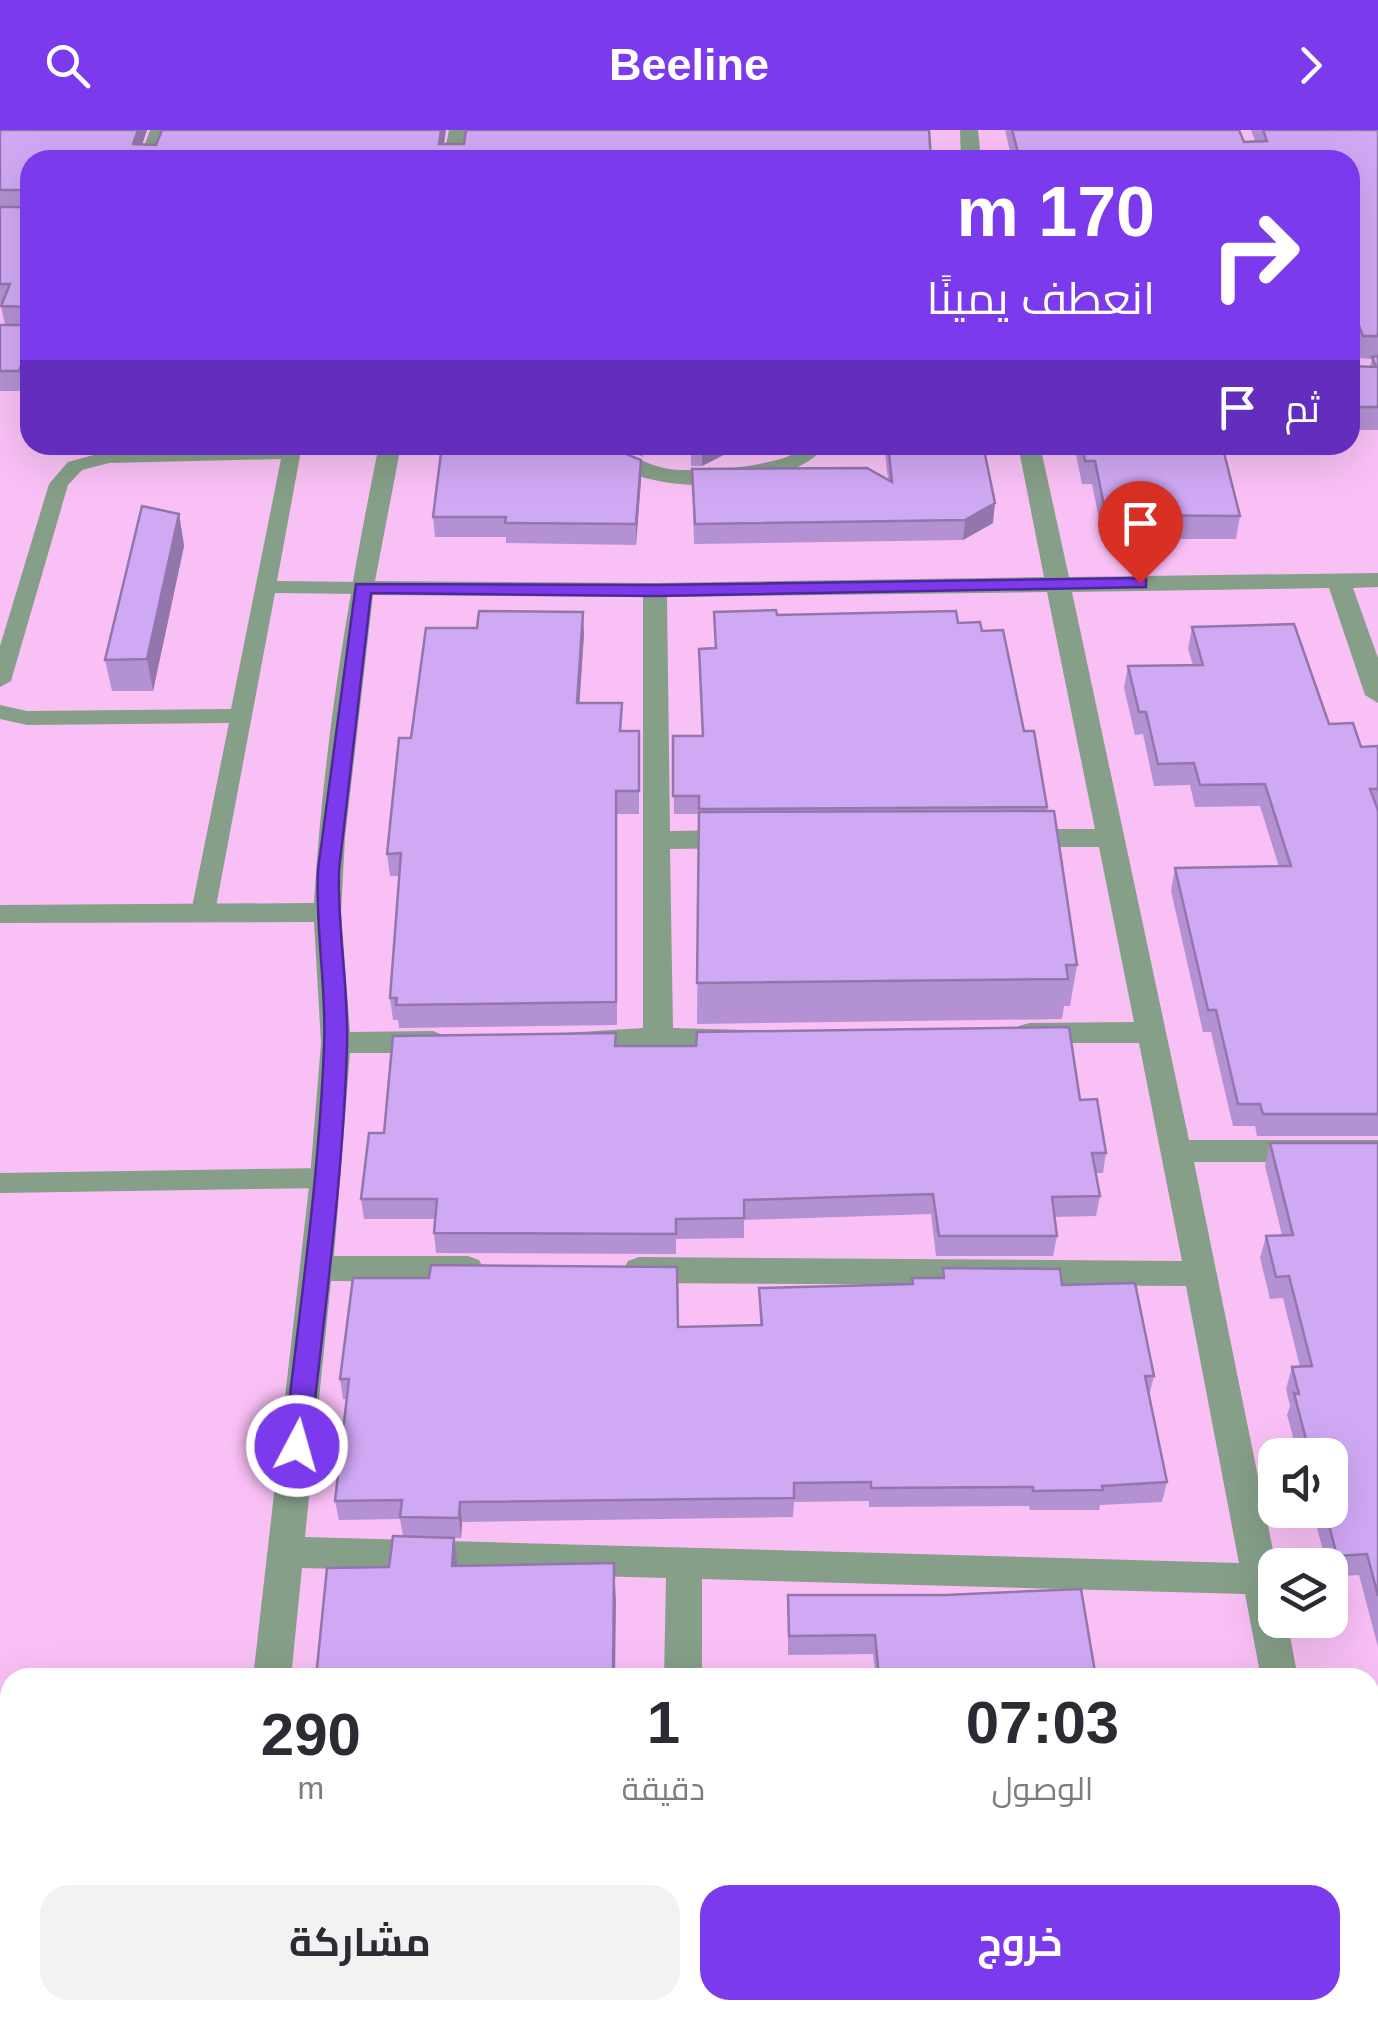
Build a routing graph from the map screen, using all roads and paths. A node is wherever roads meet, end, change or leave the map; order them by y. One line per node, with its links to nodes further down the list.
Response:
1 (154, 455): 13 (lane)
2 (291, 455): 10 (lane)
3 (388, 455): 11 (street)
4 (612, 455): 5 (street)
5 (803, 455)
6 (1031, 455): 9 (street)
7 (1378, 580): 8 (street)
8 (1339, 581): 9 (street); 14 (street)
9 (1060, 584): 12 (street); 18 (street)
10 (266, 586): 11 (lane); 16 (lane)
11 (362, 588): 12 (street); 22 (street)
12 (655, 590): 20 (street)
13 (0, 681)
14 (1378, 695)
15 (0, 712): 16 (lane)
16 (241, 716): 21 (lane)
17 (993, 838): 18 (street)
18 (1112, 838): 24 (street)
19 (775, 839): 20 (street)
20 (656, 840): 27 (street)
21 (203, 912): 22 (street); 23 (street)
22 (327, 912): 30 (street)
23 (0, 914)
24 (1150, 1032): 25 (street); 32 (street)
25 (992, 1034)
26 (776, 1037): 27 (street)
27 (658, 1038): 28 (street)
28 (544, 1040)
29 (468, 1041): 30 (street)
30 (336, 1043): 33 (street)
31 (1378, 1151): 32 (street)
32 (1176, 1152): 38 (street)
33 (326, 1178): 34 (lane); 35 (street)
34 (0, 1183)
35 (314, 1268): 36 (street); 39 (street)
36 (492, 1269)
37 (610, 1270): 38 (street)
38 (1201, 1274): 41 (street)
39 (286, 1552): 40 (street); 43 (street)
40 (684, 1564): 41 (street); 44 (street)
41 (1258, 1580)
42 (1271, 1638): 45 (street)
43 (273, 1668)
44 (683, 1668)
45 (1278, 1668)

